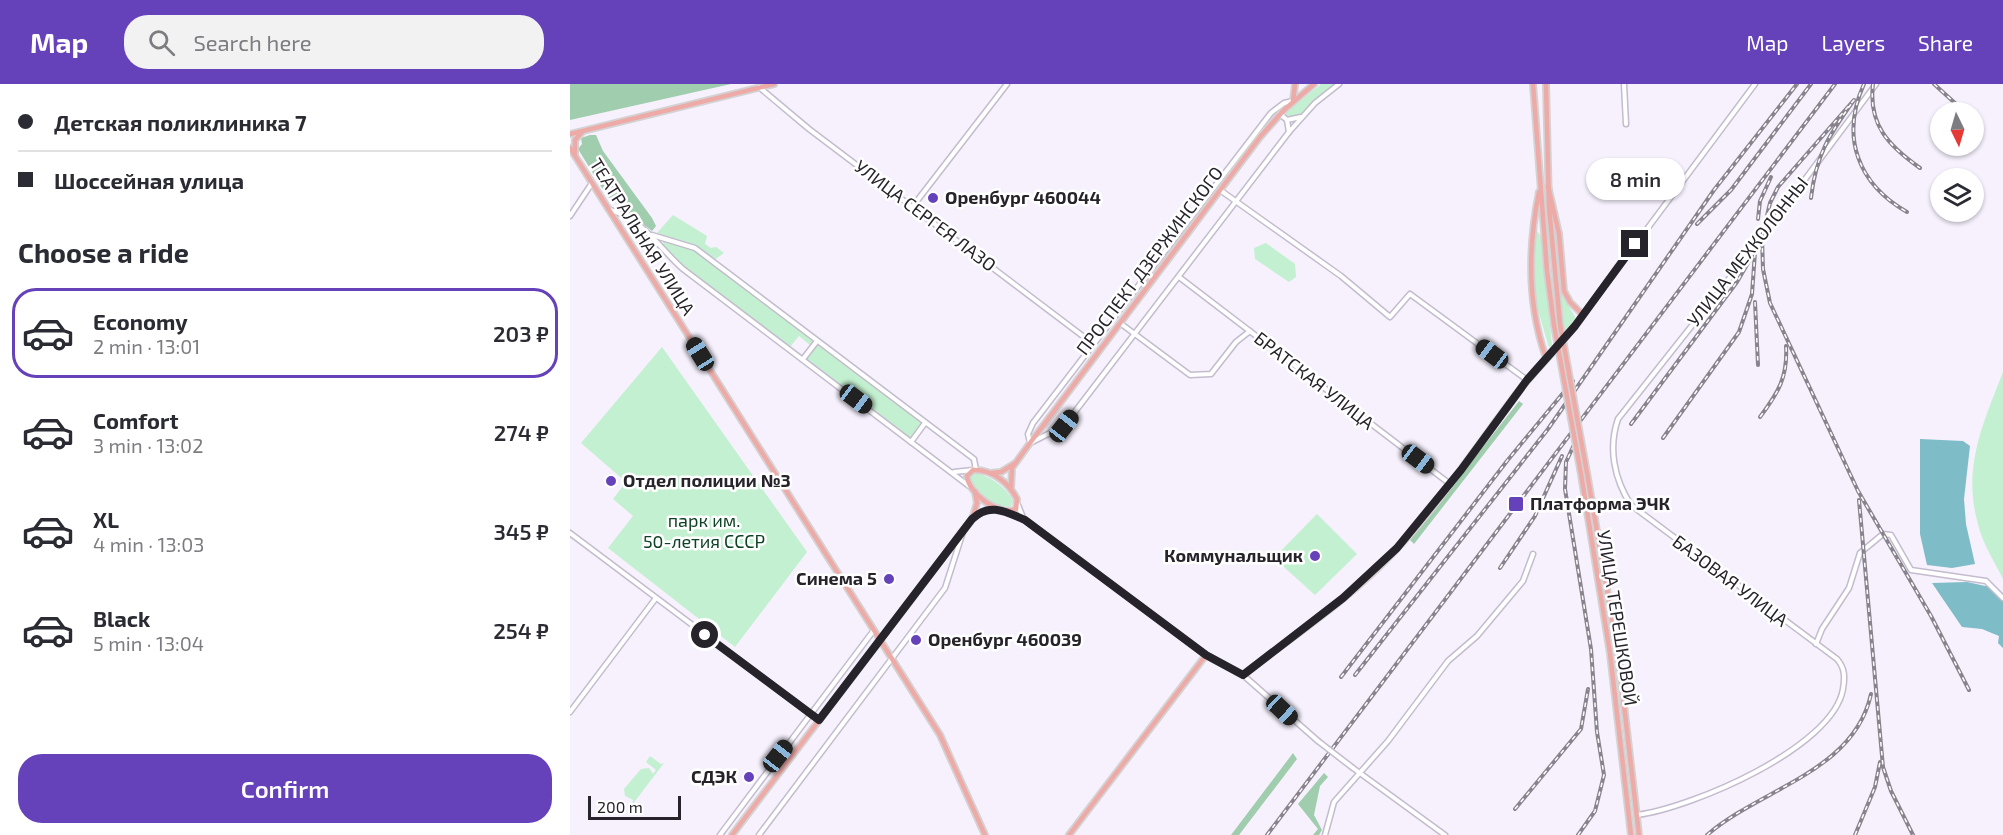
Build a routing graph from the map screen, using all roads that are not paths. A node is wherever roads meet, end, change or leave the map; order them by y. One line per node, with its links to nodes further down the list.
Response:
1 (774, 84): 11 (main road)
2 (1006, 84): 30 (street)
3 (1297, 84): 12 (main road); 13 (main road)
4 (1313, 84): 12 (main road, ПРОСПЕКТ ДЗЕРЖИНСКОГО)
5 (1339, 84): 15 (street)
6 (1624, 84): 17 (street)
7 (1755, 84): 41 (street)
8 (1876, 84): 51 (street, УЛИЦА МЕХКОЛОННЫ)
9 (1533, 86): 10 (main road); 24 (main road, УЛИЦА ТЕРЕШКОВОЙ)
10 (1546, 86): 23 (main road, УЛИЦА ТЕРЕШКОВОЙ)
11 (759, 87): 18 (main road); 30 (street, УЛИЦА СЕРГЕЯ ЛАЗО)
12 (1304, 91): 13 (main road, ПРОСПЕКТ ДЗЕРЖИНСКОГО)
13 (1293, 101): 14 (main road, ПРОСПЕКТ ДЗЕРЖИНСКОГО); 38 (street)
14 (1280, 114): 16 (street); 28 (main road, ПРОСПЕКТ ДЗЕРЖИНСКОГО)
15 (1301, 117): 16 (street); 19 (street)
16 (1287, 120): 19 (street)
17 (1626, 124)
18 (584, 130): 20 (main road); 22 (main road)
19 (1289, 132): 29 (street)
20 (570, 134)
21 (570, 148): 22 (main road, ТЕАТРАЛЬНАЯ УЛИЦА)
22 (575, 156): 25 (main road, ТЕАТРАЛЬНАЯ УЛИЦА)
23 (1548, 175): 24 (main road); 27 (main road, УЛИЦА ТЕРЕШКОВОЙ)
24 (1540, 176): 26 (main road, УЛИЦА ТЕРЕШКОВОЙ)
25 (592, 183): 31 (main road, ТЕАТРАЛЬНАЯ УЛИЦА); 32 (street)
26 (1541, 186): 33 (main road); 34 (main road, УЛИЦА ТЕРЕШКОВОЙ)
27 (1548, 186): 35 (main road, УЛИЦА ТЕРЕШКОВОЙ); 36 (main road)
28 (1220, 190): 29 (street); 40 (main road, ПРОСПЕКТ ДЗЕРЖИНСКОГО)
29 (1235, 201): 39 (street); 50 (street)
30 (913, 206): 47 (street, УЛИЦА СЕРГЕЯ ЛАЗО)
31 (609, 210): 37 (street); 73 (main road, ТЕАТРАЛЬНАЯ УЛИЦА)
32 (570, 216)
33 (1532, 230): 34 (main road); 48 (main road)
34 (1544, 232): 43 (main road, УЛИЦА ТЕРЕШКОВОЙ)
35 (1551, 233): 36 (main road); 43 (main road, УЛИЦА ТЕРЕШКОВОЙ)
36 (1559, 234): 41 (main road)
37 (651, 235): 46 (street); 49 (street)
38 (1146, 273): 40 (street); 47 (street)
39 (1179, 277): 44 (street, БРАТСКАЯ УЛИЦА); 45 (street)
40 (1153, 279): 42 (main road, ПРОСПЕКТ ДЗЕРЖИНСКОГО)
41 (1583, 315): 48 (main road)
42 (1120, 323): 45 (street); 54 (main road, ПРОСПЕКТ ДЗЕРЖИНСКОГО)
43 (1557, 324): 59 (main road, УЛИЦА ТЕРЕШКОВОЙ, bridge)
44 (1250, 331): 45 (street); 60 (street, БРАТСКАЯ УЛИЦА)
45 (1136, 335): 54 (street)
46 (817, 340): 49 (street); 52 (street)
47 (1092, 344): 54 (street)
48 (1546, 358): 50 (main road)
49 (802, 359): 53 (street)
50 (1527, 380): 60 (main road)
51 (1618, 419): 75 (street, БАЗОВАЯ УЛИЦА)
52 (925, 423): 53 (street); 56 (street)
53 (911, 442): 57 (street)
54 (1030, 442): 55 (main road, ПРОСПЕКТ ДЗЕРЖИНСКОГО)
55 (1016, 463): 58 (main road); 61 (main road, ПРОСПЕКТ ДЗЕРЖИНСКОГО)
56 (975, 470): 57 (street); 58 (main road); 62 (main road)
57 (950, 471): 62 (street)
58 (991, 473): 61 (main road)
59 (1584, 473): 79 (main road, УЛИЦА ТЕРЕШКОВОЙ); 80 (main road, УЛИЦА ТЕРЕШКОВОЙ)
60 (1450, 484): 78 (main road)
61 (1011, 489): 63 (main road)
62 (974, 490): 64 (main road); 66 (main road)
63 (1018, 504): 65 (main road); 67 (street)
64 (998, 508): 65 (main road); 66 (main road)
65 (1004, 511): 67 (street)
66 (972, 519): 68 (main road)
67 (1025, 520): 76 (street)
68 (964, 530): 74 (main road); 77 (street)
69 (570, 533): 71 (street)
70 (1533, 554): 84 (street)
71 (656, 598): 81 (street); 82 (street)
72 (2003, 598): 75 (street)
73 (874, 630): 74 (main road, ТЕАТРАЛЬНАЯ УЛИЦА); 82 (street)
74 (880, 640): 77 (main road, ТЕАТРАЛЬНАЯ УЛИЦА); 83 (main road)
75 (1816, 644): 85 (street, БАЗОВАЯ УЛИЦА)
76 (1206, 655): 78 (main road); 91 (main road)
77 (892, 658): 89 (street); 90 (main road, ТЕАТРАЛЬНАЯ УЛИЦА)
78 (1243, 675): 84 (street, bridge)
79 (1622, 692): 80 (main road); 85 (main road, УЛИЦА ТЕРЕШКОВОЙ)
80 (1615, 693): 86 (main road, УЛИЦА ТЕРЕШКОВОЙ)
81 (570, 712)
82 (811, 715): 83 (street); 88 (street)
83 (819, 720): 87 (main road)
84 (1361, 774): 92 (street); 93 (street)
85 (1637, 815): 86 (main road); 95 (main road, УЛИЦА ТЕРЕШКОВОЙ)
86 (1629, 816): 94 (main road, УЛИЦА ТЕРЕШКОВОЙ)
87 (735, 834)
88 (720, 835)
89 (759, 835)
90 (985, 835)
91 (1069, 835)
92 (1325, 835)
93 (1445, 835)
94 (1631, 835)
95 (1639, 835)

